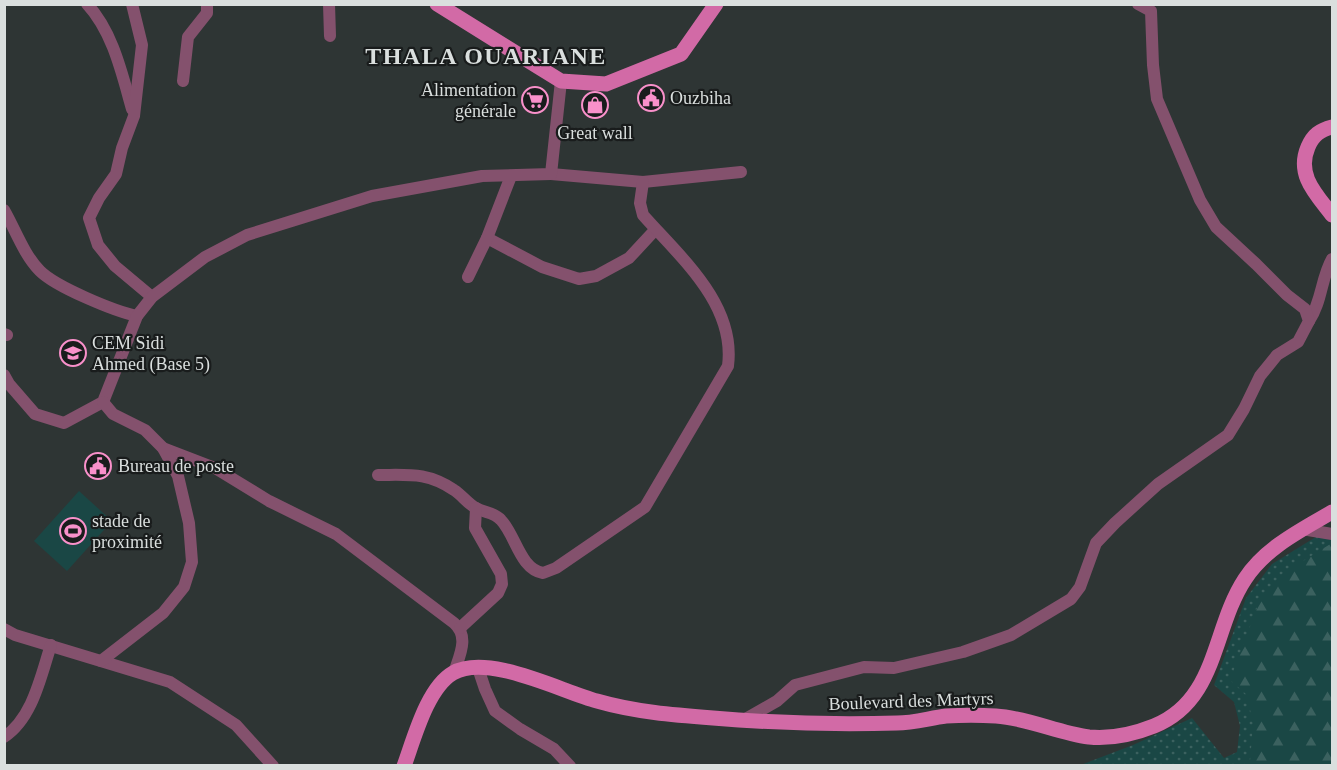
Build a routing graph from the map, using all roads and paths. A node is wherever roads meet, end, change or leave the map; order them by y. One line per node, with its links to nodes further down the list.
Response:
1 (87, 4): 11 (street)
2 (132, 4): 11 (street)
3 (207, 4): 9 (street)
4 (329, 4): 8 (street)
5 (437, 4): 10 (main road)
6 (716, 4): 10 (main road)
7 (1138, 4): 25 (street)
8 (330, 36)
9 (183, 81)
10 (561, 81): 14 (street)
11 (134, 116): 23 (street)
12 (1332, 127): 18 (main road)
13 (741, 172): 16 (street)
14 (551, 174): 15 (street); 16 (street)
15 (511, 176): 20 (street); 23 (street)
16 (644, 182): 19 (street)
17 (4, 210): 24 (street)
18 (1332, 215)
19 (655, 230): 20 (street); 30 (street)
20 (487, 238): 22 (street)
21 (1332, 259): 25 (street)
22 (468, 277)
23 (152, 297): 24 (street)
24 (137, 316): 27 (street)
25 (1309, 321): 40 (street)
26 (4, 375): 27 (street)
27 (103, 402): 28 (street)
28 (162, 448): 34 (street); 37 (street)
29 (378, 474): 30 (street)
30 (476, 508): 34 (street)
31 (1332, 512): 32 (main road, Boulevard des Martyrs)
32 (1302, 529): 33 (street); 40 (main road, Boulevard des Martyrs)
33 (1332, 534)
34 (460, 628): 39 (street)
35 (4, 629): 36 (street)
36 (51, 645): 37 (street); 41 (street)
37 (101, 661): 42 (street)
38 (478, 668): 39 (main road, Boulevard des Martyrs); 40 (main road, Boulevard des Martyrs); 44 (street)
39 (454, 673): 43 (main road)
40 (742, 721)
41 (4, 737)
42 (273, 765)
43 (404, 765)
44 (570, 765)

